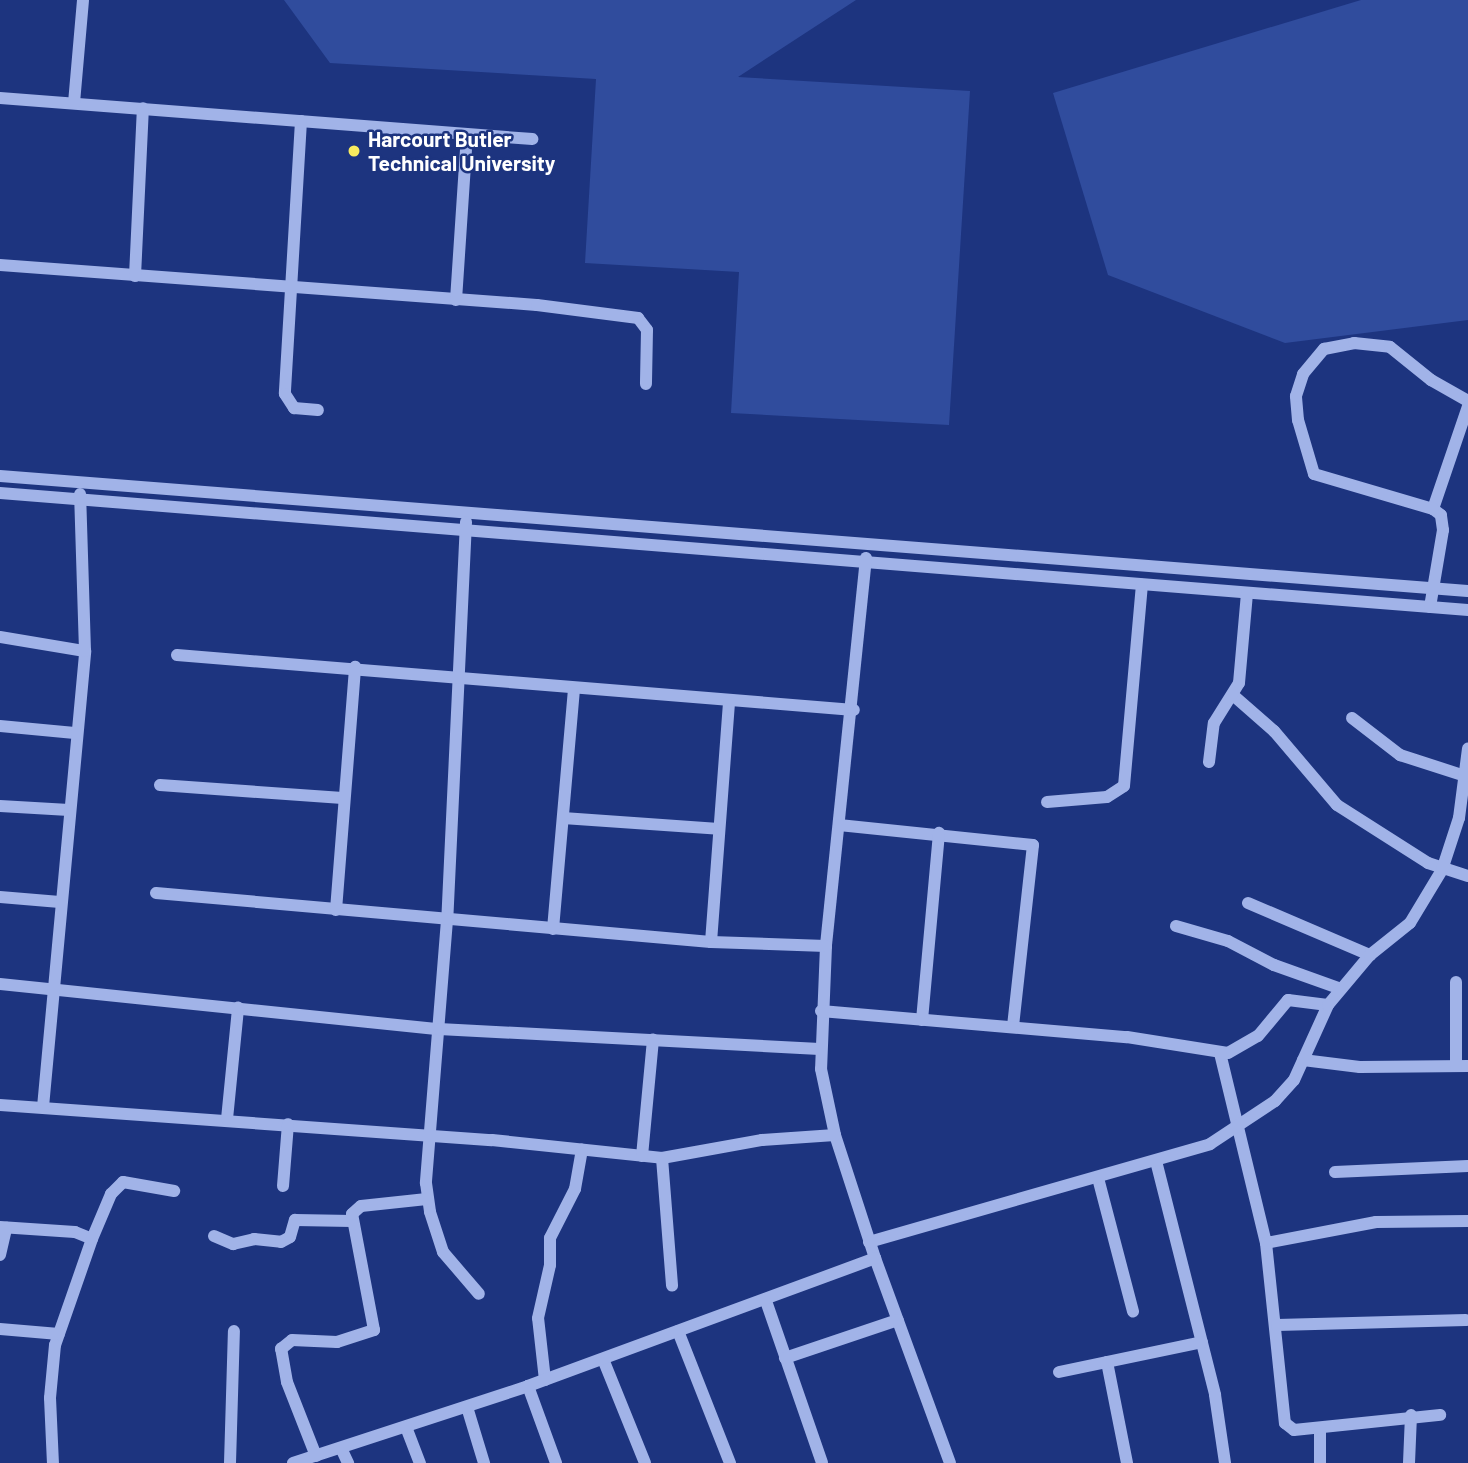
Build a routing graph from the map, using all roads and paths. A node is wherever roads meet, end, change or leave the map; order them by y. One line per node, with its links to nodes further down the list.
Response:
1 (83, 0): 3 (street)
2 (0, 98): 3 (street)
3 (74, 103): 4 (street)
4 (143, 108): 5 (street); 9 (street)
5 (301, 121): 6 (street); 10 (street)
6 (467, 134): 7 (street); 11 (street)
7 (532, 139)
8 (0, 265): 9 (street)
9 (135, 276): 10 (street)
10 (292, 287): 11 (street); 14 (street)
11 (456, 300): 12 (street)
12 (646, 384)
13 (1468, 403): 19 (street); 19 (street)
14 (318, 410)
15 (0, 476): 16 (street)
16 (79, 482): 18 (street); 20 (street)
17 (0, 494): 18 (street)
18 (80, 500): 21 (street); 35 (street)
19 (1433, 509): 28 (street)
20 (466, 515): 21 (street); 22 (street)
21 (466, 530): 24 (street); 38 (street)
22 (867, 547): 23 (street); 24 (street)
23 (975, 554): 25 (street); 26 (street)
24 (865, 564): 25 (street); 42 (street)
25 (974, 572): 27 (street)
26 (1232, 572): 28 (street); 29 (street)
27 (1142, 585): 29 (street); 51 (street)
28 (1432, 588): 30 (street); 32 (street)
29 (1230, 591): 31 (street)
30 (1468, 591)
31 (1247, 593): 32 (street); 40 (street)
32 (1430, 607): 33 (street)
33 (1468, 610)
34 (0, 637): 35 (street)
35 (85, 651): 45 (street)
36 (177, 655): 37 (street)
37 (355, 667): 38 (street); 50 (street)
38 (462, 676): 39 (street); 65 (street)
39 (574, 688): 41 (street); 54 (street)
40 (1234, 696): 47 (street); 58 (street)
41 (729, 701): 42 (street); 56 (street)
42 (853, 709): 55 (street)
43 (1352, 718): 48 (street)
44 (0, 726): 45 (street)
45 (75, 733): 53 (street)
46 (1467, 753): 48 (street)
47 (1209, 762)
48 (1465, 776): 58 (street)
49 (160, 785): 50 (street)
50 (343, 798): 64 (street)
51 (1047, 802)
52 (0, 806): 53 (street)
53 (69, 810): 62 (street)
54 (562, 818): 56 (street); 67 (street)
55 (839, 825): 57 (street); 69 (street)
56 (719, 829): 68 (street)
57 (939, 833): 78 (street); 79 (street)
58 (1441, 870): 59 (street); 70 (street)
59 (1468, 876)
60 (156, 893): 64 (street)
61 (0, 897): 62 (street)
62 (60, 902): 73 (street)
63 (1248, 903): 70 (street)
64 (336, 910): 65 (street)
65 (447, 920): 67 (street); 80 (street)
66 (1176, 926): 74 (street)
67 (553, 929): 68 (street)
68 (711, 942): 69 (street)
69 (826, 946): 77 (street)
70 (1370, 955): 74 (street)
71 (1456, 982): 85 (street)
72 (0, 984): 73 (street)
73 (52, 989): 76 (street); 87 (street)
74 (1341, 989): 75 (street)
75 (1328, 1005): 83 (street); 84 (street)
76 (237, 1008): 80 (street); 88 (street)
77 (821, 1011): 78 (street); 82 (street)
78 (922, 1020): 79 (street)
79 (1013, 1027): 83 (street)
80 (439, 1028): 81 (street); 92 (street)
81 (653, 1040): 82 (street); 94 (street)
82 (819, 1049): 91 (street)
83 (1220, 1053): 90 (street)
84 (1314, 1061): 85 (street); 90 (street)
85 (1462, 1066)
86 (0, 1105): 87 (street)
87 (43, 1107): 88 (street)
88 (228, 1119): 89 (street)
89 (288, 1124): 92 (street); 100 (street)
90 (1241, 1127): 96 (street); 109 (street)
91 (835, 1135): 95 (street); 108 (street)
92 (430, 1136): 93 (street); 102 (street)
93 (582, 1150): 94 (street); 128 (street)
94 (642, 1156): 95 (street)
95 (662, 1158): 112 (street)
96 (1156, 1161): 99 (street); 123 (street)
97 (1468, 1166): 98 (street)
98 (1335, 1172)
99 (1098, 1178): 108 (street); 115 (street)
100 (283, 1186)
101 (174, 1191): 107 (street)
102 (427, 1199): 103 (street); 113 (street)
103 (352, 1221): 106 (street); 136 (street)
104 (1468, 1221): 109 (street)
105 (3, 1227): 107 (street); 110 (street)
106 (214, 1236)
107 (92, 1239): 122 (street)
108 (869, 1242): 111 (street)
109 (1266, 1243): 118 (street)
110 (0, 1255)
111 (875, 1258): 114 (street); 116 (street)
112 (672, 1286)
113 (479, 1294)
114 (766, 1301): 121 (street); 124 (street)
115 (1133, 1311)
116 (898, 1320): 124 (street); 147 (street)
117 (1466, 1320): 118 (street)
118 (1277, 1325): 134 (street)
119 (0, 1329): 122 (street)
120 (234, 1331): 138 (street)
121 (678, 1331): 125 (street); 145 (street)
122 (59, 1334): 137 (street)
123 (1202, 1342): 126 (street); 149 (street)
124 (785, 1358): 146 (street)
125 (603, 1359): 128 (street); 144 (street)
126 (1107, 1362): 127 (street); 148 (street)
127 (1059, 1372)
128 (545, 1380): 129 (street)
129 (528, 1386): 130 (street); 143 (street)
130 (467, 1407): 133 (street); 142 (street)
131 (1410, 1415): 132 (street); 134 (street); 151 (street)
132 (1440, 1415)
133 (405, 1427): 135 (street); 141 (street)
134 (1320, 1428): 150 (street)
135 (341, 1448): 136 (street); 140 (street)
136 (316, 1456): 139 (street)
137 (53, 1463)
138 (230, 1463)
139 (293, 1463)
140 (348, 1463)
141 (420, 1463)
142 (484, 1463)
143 (556, 1463)
144 (645, 1463)
145 (730, 1463)
146 (822, 1463)
147 (950, 1463)
148 (1127, 1463)
149 (1225, 1463)
150 (1320, 1463)
151 (1409, 1463)

